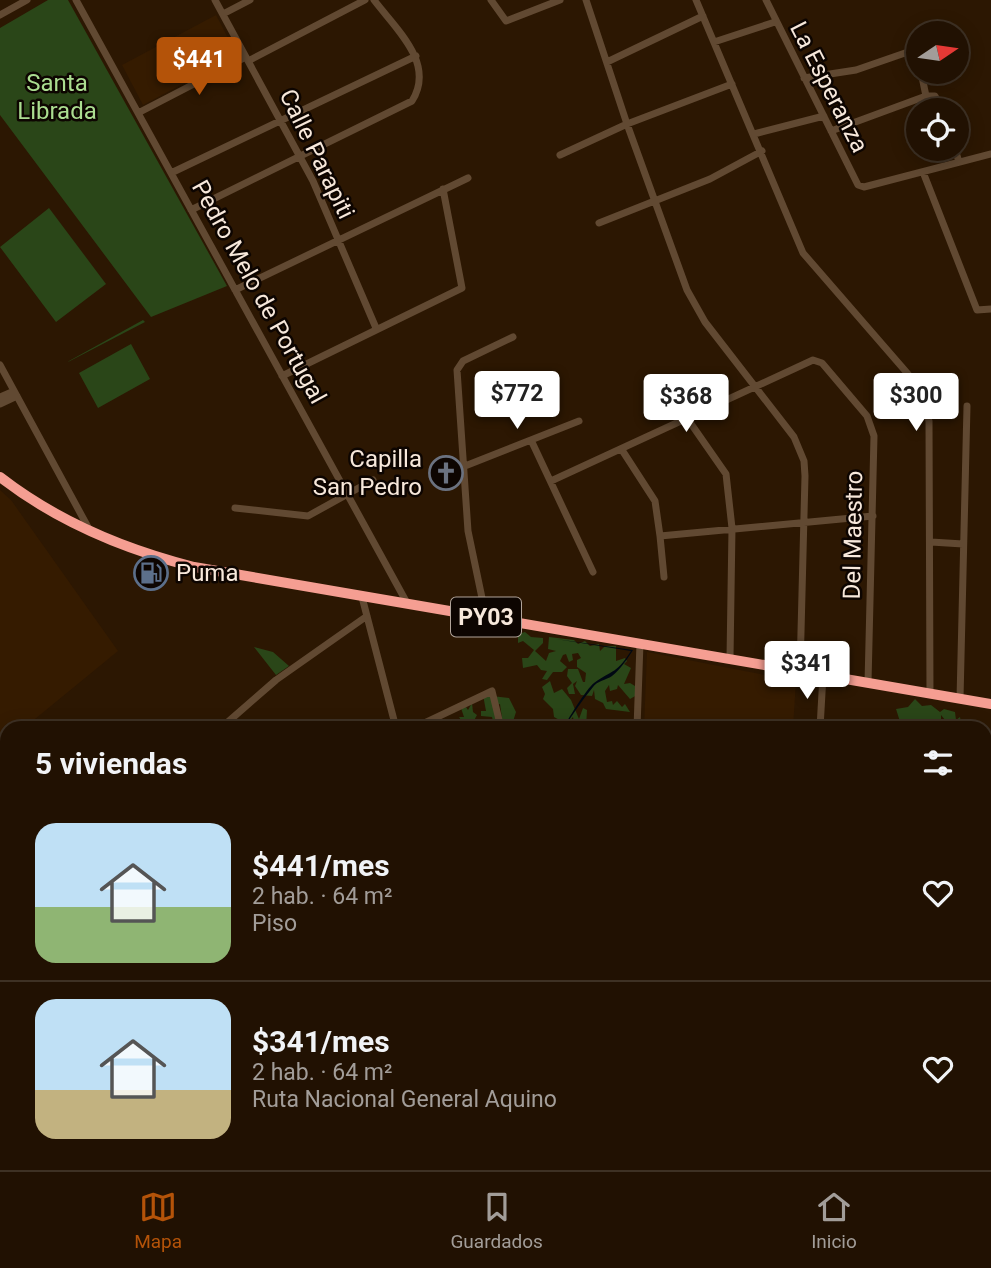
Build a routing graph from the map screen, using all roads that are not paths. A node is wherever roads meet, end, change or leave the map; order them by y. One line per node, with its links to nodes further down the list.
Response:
1 (27, 0): 13 (street)
2 (76, 0): 26 (street, Pedro Melo de Portugal)
3 (215, 0): 12 (street, Calle Parapiti)
4 (250, 0): 12 (street)
5 (365, 0): 19 (street)
6 (374, 0): 18 (street)
7 (491, 0): 8 (street)
8 (560, 0)
9 (586, 0): 20 (street)
10 (696, 0): 14 (street)
11 (766, 0): 15 (street, La Esperanza)
12 (223, 14): 19 (street, Calle Parapiti)
13 (0, 15)
14 (703, 16): 16 (street); 20 (street)
15 (775, 22): 16 (street); 21 (street, La Esperanza)
16 (714, 42): 22 (street)
17 (906, 54): 21 (street)
18 (416, 56): 28 (street); 35 (street)
19 (247, 59): 26 (street); 28 (street, Calle Parapiti)
20 (607, 62): 29 (street)
21 (804, 78): 27 (street, La Esperanza)
22 (732, 84): 29 (street); 31 (street)
23 (924, 84): 24 (street)
24 (926, 96): 25 (street); 30 (street)
25 (936, 98)
26 (138, 113): 38 (street, Pedro Melo de Portugal)
27 (824, 116): 30 (street, La Esperanza); 31 (street)
28 (280, 121): 35 (street, Calle Parapiti); 38 (street)
29 (626, 124): 34 (street); 41 (street)
30 (831, 131): 37 (street, La Esperanza)
31 (754, 134): 32 (street)
32 (762, 151): 41 (street); 71 (street)
33 (991, 154): 36 (street)
34 (560, 155)
35 (300, 157): 42 (street); 44 (street, Calle Parapiti)
36 (960, 162): 37 (street)
37 (923, 172): 46 (street)
38 (171, 173): 42 (street, Pedro Melo de Portugal)
39 (468, 178): 40 (street)
40 (443, 189): 44 (street); 47 (street)
41 (656, 200): 43 (street); 51 (street)
42 (191, 210): 45 (street, Pedro Melo de Portugal)
43 (599, 223)
44 (338, 240): 45 (street); 47 (street, Calle Parapiti)
45 (235, 290): 50 (street, Pedro Melo de Portugal)
46 (991, 310)
47 (376, 328): 50 (street)
48 (513, 337): 60 (street)
49 (0, 365): 52 (street)
50 (282, 376): 64 (street, Pedro Melo de Portugal)
51 (755, 386): 56 (street); 66 (street, Del Maestro); 67 (street)
52 (16, 394): 53 (street); 54 (street); 69 (street)
53 (0, 397)
54 (0, 404)
55 (967, 406): 72 (street)
56 (687, 418): 59 (street); 68 (street)
57 (579, 421): 58 (street)
58 (531, 440): 60 (street); 63 (street)
59 (622, 450): 63 (street); 70 (street)
60 (465, 466): 78 (street)
61 (0, 477): 69 (highway, PY03)
62 (373, 480): 64 (street)
63 (551, 481): 73 (street)
64 (348, 494): 65 (street); 76 (street, Pedro Melo de Portugal)
65 (235, 509)
66 (873, 516): 67 (street); 83 (street, Del Maestro)
67 (802, 524): 68 (street); 81 (street)
68 (732, 528): 70 (street); 80 (street)
69 (91, 533): 75 (highway, PY03)
70 (660, 536): 74 (street)
71 (931, 542): 72 (street); 84 (street)
72 (963, 544): 85 (street)
73 (593, 572)
74 (664, 577)
75 (362, 597): 76 (highway, PY03); 77 (street)
76 (407, 603): 78 (highway, PY03)
77 (366, 616): 87 (street); 88 (street)
78 (486, 617): 79 (highway, PY03)
79 (640, 643): 80 (highway, PY03); 91 (street)
80 (730, 658): 81 (highway, PY03)
81 (800, 671): 82 (highway, PY03)
82 (823, 675): 83 (highway, PY03); 92 (street)
83 (869, 683): 84 (highway, PY03)
84 (930, 694): 85 (highway, PY03)
85 (960, 699): 86 (highway, PY03)
86 (991, 705)
87 (229, 721)
88 (394, 721)
89 (430, 721): 90 (street)
90 (499, 721)
91 (637, 721)
92 (820, 721)

